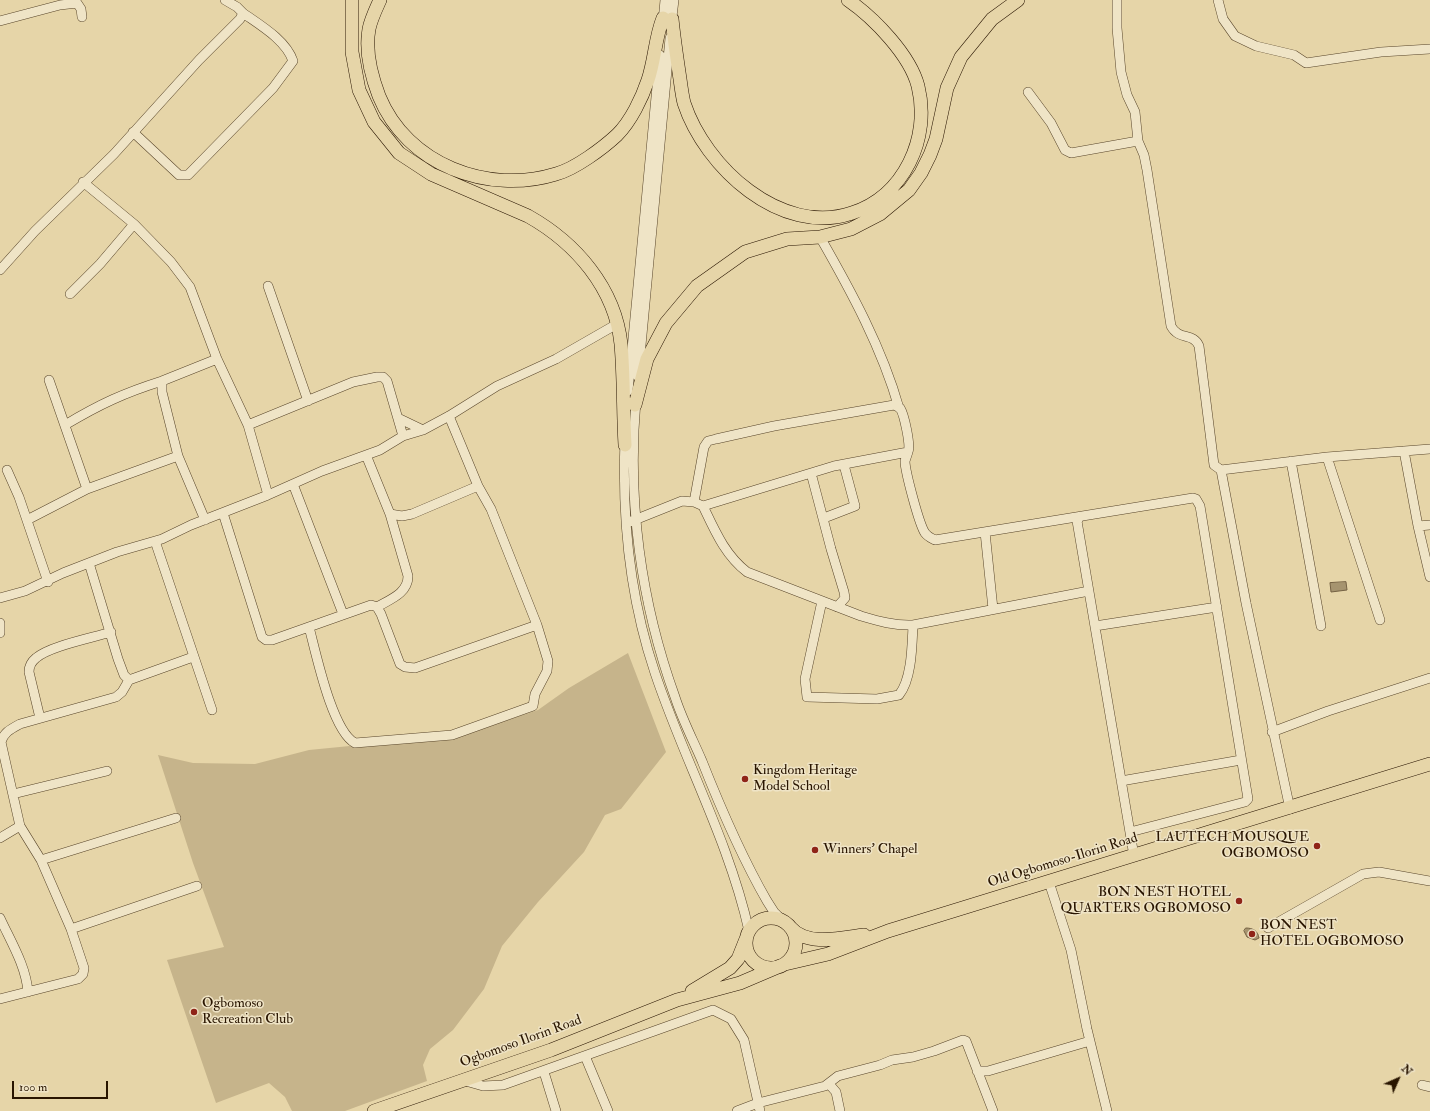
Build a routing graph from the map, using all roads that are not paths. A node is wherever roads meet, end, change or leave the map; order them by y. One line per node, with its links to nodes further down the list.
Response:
1 (225, 0): 10 (street)
2 (352, 0): 24 (highway)
3 (380, 0): 12 (highway)
4 (665, 0): 12 (street)
5 (674, 0): 12 (street)
6 (848, 0): 12 (highway)
7 (1018, 0): 20 (highway)
8 (1118, 0): 17 (street)
9 (1218, 0): 14 (street)
10 (243, 13): 16 (street); 16 (street)
11 (82, 17): 13 (street)
12 (668, 18): 29 (street); 37 (street)
13 (0, 21)
14 (1430, 49)
15 (1028, 92): 17 (street)
16 (133, 132): 18 (street)
17 (1138, 141): 47 (street)
18 (84, 182): 19 (street); 21 (street)
19 (134, 224): 23 (street); 25 (street)
20 (820, 237): 29 (highway); 30 (street)
21 (0, 270)
22 (268, 286): 28 (street)
23 (70, 294)
24 (617, 324): 31 (street); 37 (highway)
25 (217, 359): 27 (street); 33 (street)
26 (49, 380): 34 (street)
27 (162, 381): 34 (street); 42 (street)
28 (308, 401): 32 (street); 33 (street)
29 (635, 405): 58 (street)
30 (899, 408): 40 (street); 53 (street)
31 (449, 416): 35 (street); 50 (street)
32 (398, 418): 35 (street); 36 (street)
33 (248, 424): 52 (street)
34 (65, 425): 51 (street)
35 (423, 430): 36 (street)
36 (403, 436): 41 (street)
37 (625, 445): 61 (street)
38 (1430, 449): 39 (street)
39 (1404, 451): 43 (street); 63 (street)
40 (908, 452): 45 (street); 64 (street)
41 (366, 455): 49 (street); 55 (street)
42 (178, 456): 51 (street); 60 (street)
43 (1327, 457): 44 (street); 77 (street)
44 (1291, 461): 47 (street); 82 (street)
45 (844, 465): 48 (street); 57 (street)
46 (7, 470): 59 (street)
47 (1221, 470): 95 (street)
48 (811, 473): 53 (street); 57 (street)
49 (293, 484): 52 (street); 76 (street)
50 (478, 486): 55 (street); 79 (street)
51 (87, 489): 59 (street)
52 (268, 495): 54 (street)
53 (698, 504): 58 (street); 71 (street)
54 (223, 513): 60 (street); 83 (street)
55 (390, 514): 72 (street)
56 (1080, 517): 64 (street); 69 (street); 74 (street)
57 (824, 518): 73 (street)
58 (636, 519): 61 (street); 86 (street)
59 (27, 520): 68 (street)
60 (205, 520): 65 (street)
61 (627, 523): 88 (street)
62 (1430, 525): 63 (street)
63 (1418, 526): 67 (street)
64 (985, 532): 75 (street)
65 (155, 541): 66 (street); 87 (street)
66 (89, 563): 68 (street); 84 (street)
67 (1430, 577)
68 (48, 582): 70 (street)
69 (1089, 591): 75 (street); 81 (street)
70 (0, 598)
71 (822, 601): 73 (street); 80 (street)
72 (377, 607): 76 (street); 79 (street)
73 (836, 607): 80 (street)
74 (1216, 607): 81 (street); 97 (street)
75 (993, 609): 80 (street)
76 (343, 614): 83 (street)
77 (1380, 620)
78 (0, 623): 85 (street)
79 (537, 625): 83 (street)
80 (913, 625)
81 (1095, 626): 101 (street)
82 (1321, 626)
83 (309, 627)
84 (111, 632): 90 (street); 92 (street)
85 (0, 633)
86 (661, 654): 88 (street); 93 (street)
87 (193, 657): 90 (street); 91 (street)
88 (650, 657): 94 (street)
89 (1430, 678): 95 (street)
90 (129, 680): 92 (street)
91 (212, 710)
92 (40, 718): 96 (street)
93 (687, 725): 94 (street); 114 (street)
94 (676, 729): 118 (street)
95 (1272, 732): 103 (street)
96 (2, 735): 99 (street)
97 (1241, 760): 101 (street); 106 (street)
98 (1430, 764): 103 (highway, Old Ogbomoso-Ilorin Road)
99 (4, 768): 102 (street)
100 (107, 771): 102 (street)
101 (1121, 781): 106 (street)
102 (13, 794): 105 (street)
103 (1290, 809): 108 (highway, Old Ogbomoso-Ilorin Road)
104 (176, 818): 109 (street)
105 (20, 826): 107 (street); 109 (street)
106 (1130, 832): 108 (street)
107 (0, 838)
108 (1134, 856): 111 (highway, Old Ogbomoso-Ilorin Road)
109 (41, 860): 116 (street)
110 (1430, 881): 115 (street)
111 (1049, 882): 117 (highway, Old Ogbomoso-Ilorin Road); 123 (street)
112 (197, 886): 116 (street)
113 (0, 918): 120 (street)
114 (787, 925): 117 (highway); 118 (highway); 119 (highway)
115 (1268, 928)
116 (71, 929): 120 (street)
117 (888, 931): 119 (highway)
118 (748, 935): 119 (highway); 122 (highway)
119 (783, 965): 122 (highway)
120 (28, 992): 121 (street)
121 (0, 999)
122 (677, 1000): 127 (highway, Ogbomoso Ilorin Road)
123 (1090, 1041): 125 (street); 136 (street)
124 (585, 1056): 126 (street); 129 (street); 132 (street)
125 (977, 1071): 128 (street); 135 (street)
126 (544, 1072): 127 (street); 131 (street)
127 (461, 1080): 130 (highway, Ogbomoso Ilorin Road)
128 (829, 1084): 129 (street); 134 (street)
129 (759, 1107): 133 (street)
130 (374, 1111)
131 (556, 1111)
132 (608, 1111)
133 (737, 1111)
134 (840, 1111)
135 (993, 1111)
136 (1107, 1111)

